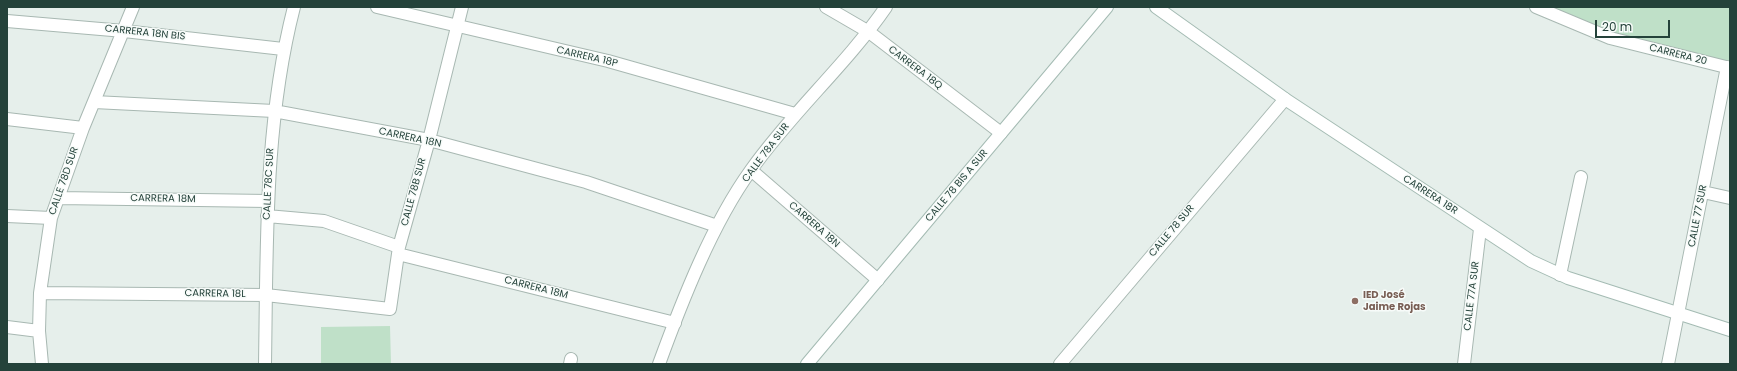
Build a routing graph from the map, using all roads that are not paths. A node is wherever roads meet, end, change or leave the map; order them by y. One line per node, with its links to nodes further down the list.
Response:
1 (133, 7): 12 (street, CALLE 78D SUR)
2 (294, 7): 14 (street, CALLE 78C SUR)
3 (377, 7): 11 (street, CARRERA 18P)
4 (462, 7): 11 (street, CALLE 78B SUR)
5 (826, 7): 13 (street, CARRERA 18Q)
6 (886, 7): 13 (street, CALLE 78A SUR)
7 (1107, 7): 22 (street, CALLE 78 BIS A SUR)
8 (1156, 7): 16 (street, CARRERA 18R)
9 (1536, 7): 15 (street, CARRERA 20)
10 (7, 21): 12 (street, CARRERA 18N BIS)
11 (457, 27): 19 (street, CARRERA 18P); 23 (street, CALLE 78B SUR)
12 (124, 30): 14 (street, CARRERA 18N BIS); 17 (street, CALLE 78D SUR)
13 (869, 32): 19 (street, CALLE 78A SUR); 22 (street, CARRERA 18Q)
14 (283, 49): 18 (street, CALLE 78C SUR)
15 (1729, 67): 26 (street, CALLE 77 SUR)
16 (1285, 99): 34 (street, CARRERA 18R); 50 (street, CALLE 78 SUR)
17 (94, 102): 18 (street, CARRERA 18N); 21 (street, CALLE 78D SUR)
18 (274, 111): 23 (street, CARRERA 18N); 29 (street, CALLE 78C SUR)
19 (795, 114): 24 (street, CALLE 78A SUR)
20 (7, 119): 21 (street)
21 (83, 128): 27 (street, CALLE 78D SUR)
22 (1001, 133): 37 (street, CALLE 78 BIS A SUR)
23 (428, 140): 33 (street, CARRERA 18N); 35 (street, CALLE 78B SUR)
24 (751, 170): 33 (street, CALLE 78A SUR); 37 (street, CARRERA 18N)
25 (1581, 176): 36 (street)
26 (1703, 192): 28 (street); 41 (street, CALLE 77 SUR)
27 (58, 198): 29 (street, CARRERA 18M); 32 (street, CALLE 78D SUR)
28 (1730, 198)
29 (268, 201): 31 (street, CALLE 78C SUR)
30 (7, 216): 32 (street)
31 (267, 216): 35 (street, CARRERA 18M); 39 (street, CALLE 78C SUR)
32 (51, 218): 38 (street, CALLE 78D SUR)
33 (717, 226): 42 (street, CALLE 78A SUR)
34 (1480, 229): 36 (street, CARRERA 18R); 51 (street, CALLE 77A SUR)
35 (399, 250): 40 (street, CALLE 78B SUR); 42 (street, CARRERA 18M)
36 (1560, 275): 41 (street, CARRERA 18R)
37 (878, 280): 49 (street, CALLE 78 BIS A SUR)
38 (40, 292): 39 (street, CARRERA 18L); 45 (street, CALLE 78D SUR)
39 (266, 295): 40 (street, CARRERA 18L); 48 (street, CALLE 78C SUR)
40 (390, 309)
41 (1679, 314): 44 (street, CARRERA 18R); 52 (street, CALLE 77 SUR)
42 (675, 322): 46 (street, CALLE 78A SUR)
43 (7, 327): 45 (street)
44 (1730, 330)
45 (39, 331): 47 (street, CALLE 78D SUR)
46 (664, 361)
47 (42, 364)
48 (265, 364)
49 (807, 364)
50 (1060, 364)
51 (1464, 364)
52 (1668, 364)

